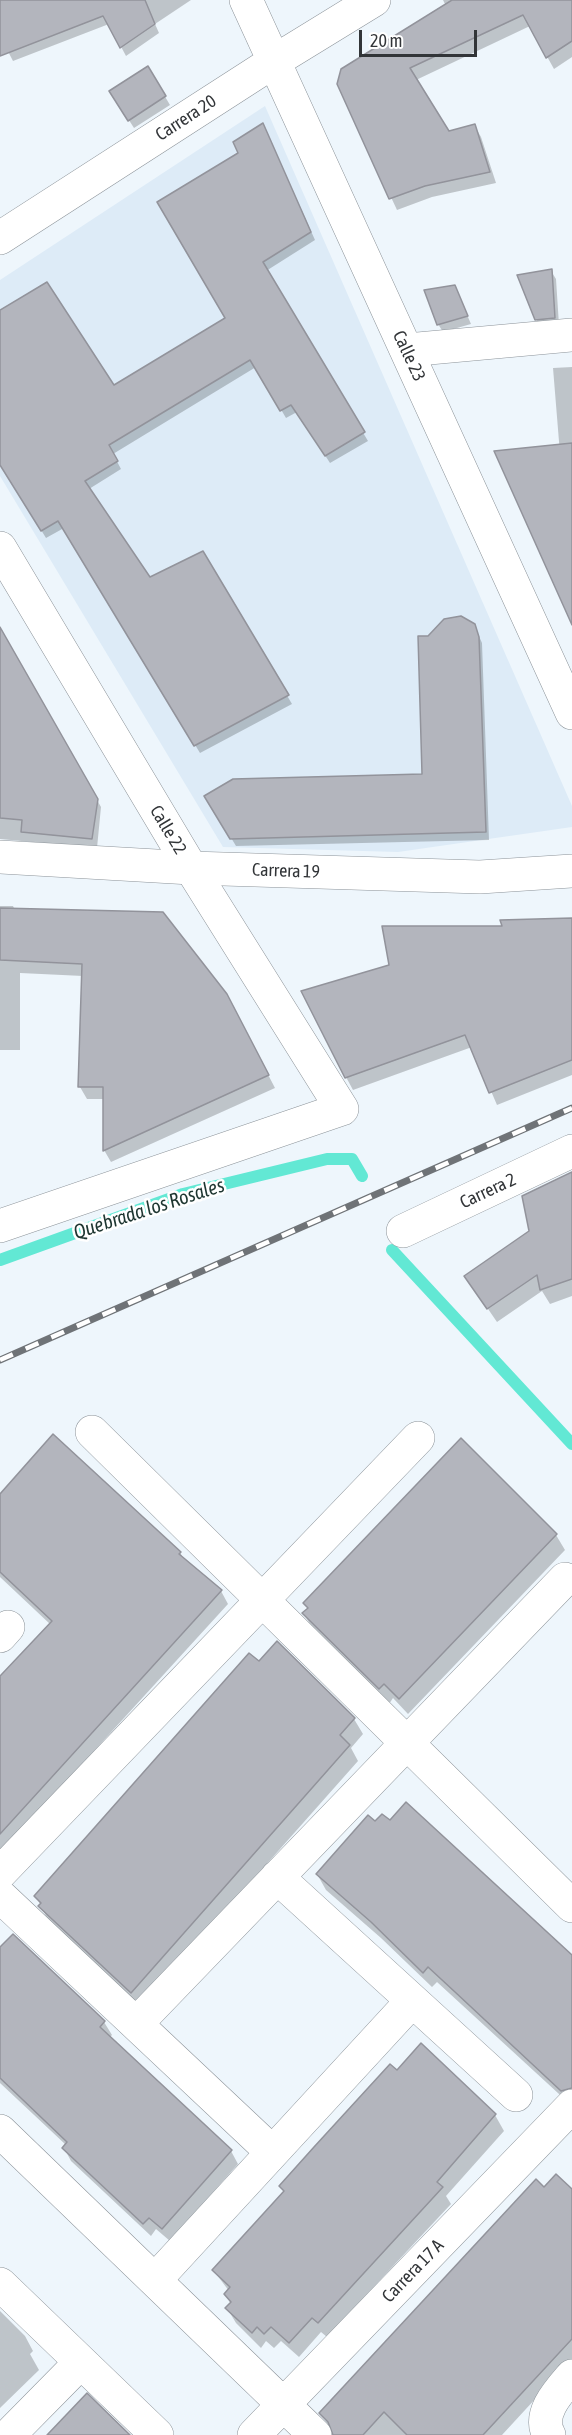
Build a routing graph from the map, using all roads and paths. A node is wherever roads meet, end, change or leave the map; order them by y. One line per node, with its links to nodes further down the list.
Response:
1 (246, 0): 3 (street, Calle 23)
2 (374, 0): 3 (street, Carrera 20)
3 (273, 62): 4 (street, Carrera 20); 6 (street, Calle 23)
4 (0, 238)
5 (572, 335): 6 (street)
6 (407, 350): 8 (street, Calle 23)
7 (0, 548): 10 (street, Calle 22)
8 (572, 712)
9 (0, 856): 10 (street, Carrera 19)
10 (191, 868): 11 (street, Carrera 19); 13 (street, Calle 22)
11 (572, 871)
12 (572, 1151): 14 (street, Carrera 2)
13 (0, 1226)
14 (403, 1231)
15 (92, 1432): 18 (street)
16 (418, 1438): 18 (street)
17 (565, 1579): 19 (street)
18 (260, 1601): 19 (street); 20 (street)
19 (406, 1744): 21 (street); 23 (street)
20 (0, 1872)
21 (277, 1877): 24 (street); 25 (street)
22 (0, 1896): 25 (street)
23 (572, 1906)
24 (412, 2001): 26 (street); 29 (street)
25 (136, 2024): 29 (street)
26 (516, 2095)
27 (572, 2106): 34 (street, Carrera 17 A)
28 (0, 2131): 30 (street)
29 (272, 2152): 30 (street)
30 (155, 2280): 34 (street)
31 (0, 2284): 32 (street)
32 (81, 2362): 35 (street); 36 (street)
33 (572, 2376): 39 (street)
34 (283, 2405): 37 (street, Carrera 17 A); 38 (street)
35 (9, 2435)
36 (157, 2435)
37 (254, 2435)
38 (315, 2435)
39 (549, 2435)

